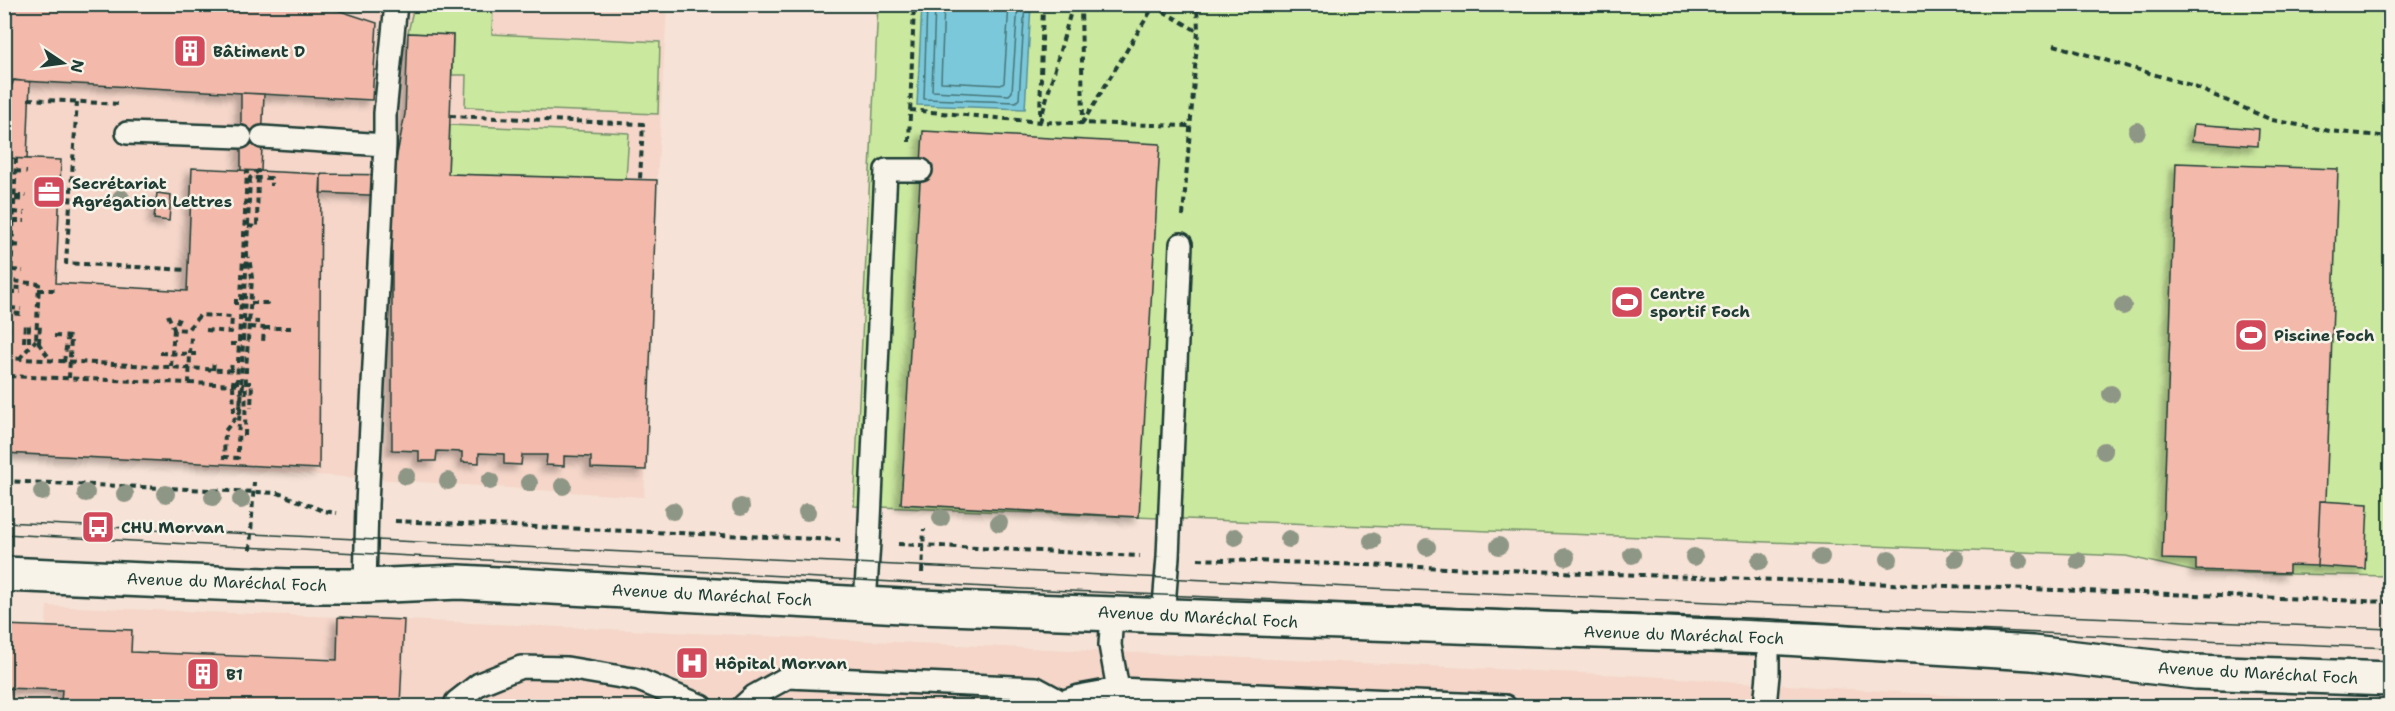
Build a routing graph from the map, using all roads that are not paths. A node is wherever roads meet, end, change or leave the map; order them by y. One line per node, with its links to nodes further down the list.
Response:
1 (396, 4): 5 (lane)
2 (127, 133): 3 (lane)
3 (241, 137)
4 (262, 137): 5 (lane)
5 (385, 145): 9 (lane)
6 (914, 170): 10 (lane)
7 (1181, 244): 12 (lane)
8 (4, 574): 9 (main road, Avenue du Maréchal Foch)
9 (365, 586): 10 (main road, Avenue du Maréchal Foch)
10 (865, 603): 11 (main road, Avenue du Maréchal Foch)
11 (1112, 613): 12 (main road, Avenue du Maréchal Foch); 15 (lane)
12 (1163, 617): 13 (main road, Avenue du Maréchal Foch)
13 (1767, 637): 14 (main road, Avenue du Maréchal Foch); 21 (lane)
14 (2391, 679)
15 (1117, 698): 16 (lane); 20 (lane)
16 (1063, 704): 19 (lane)
17 (455, 706): 18 (lane)
18 (702, 706)
19 (743, 706)
20 (1505, 706)
21 (1765, 706)

